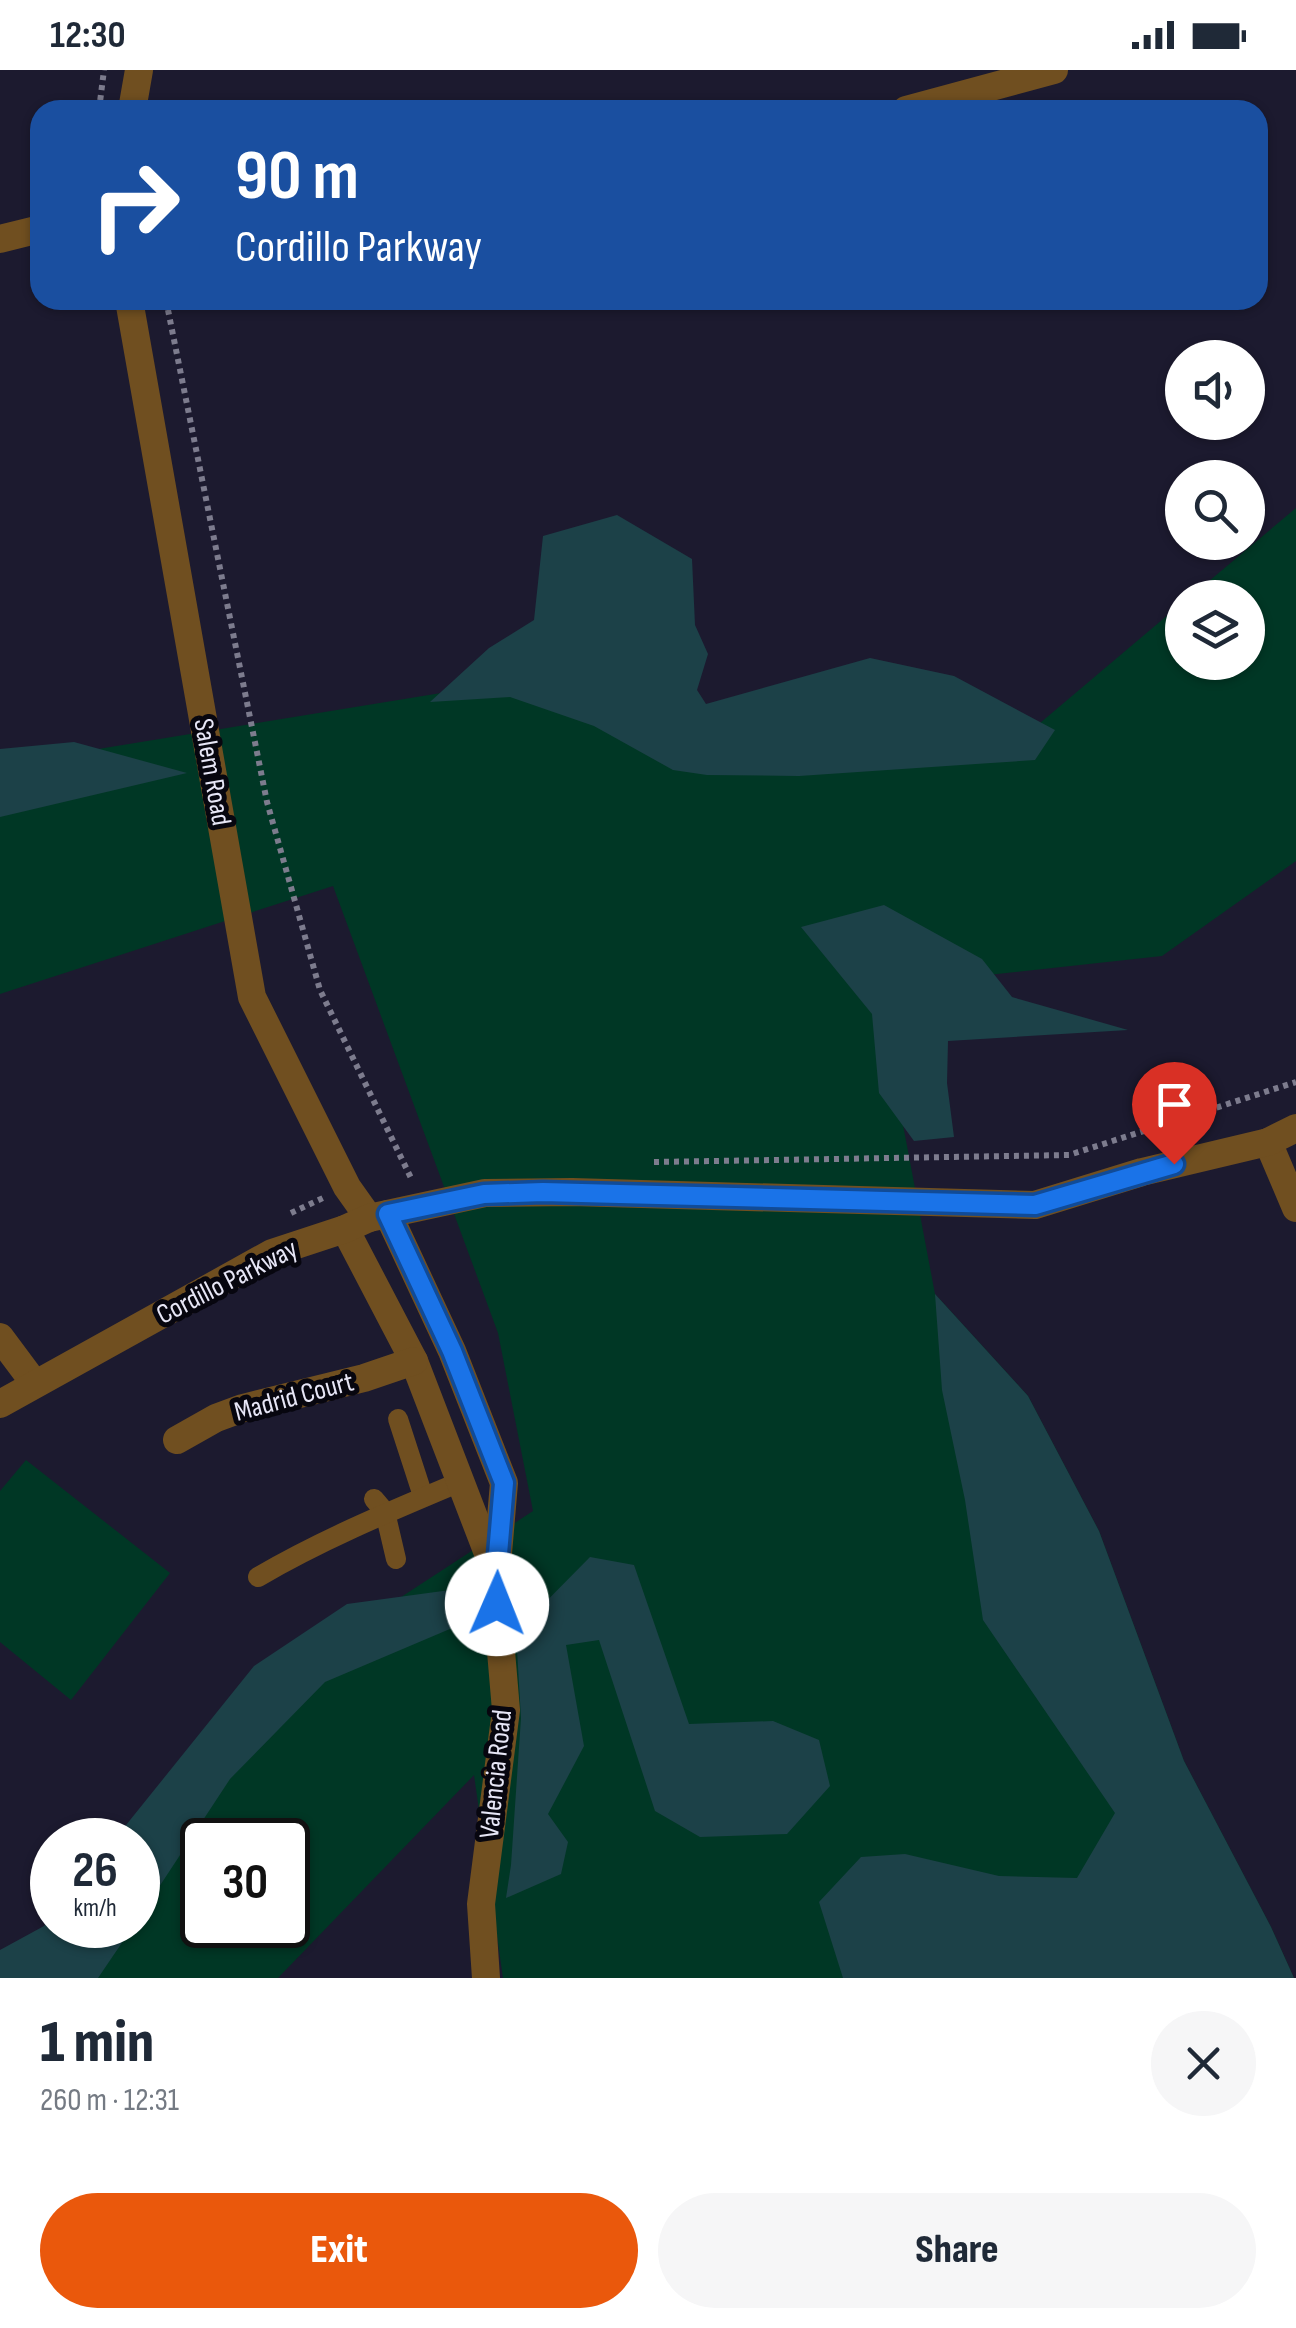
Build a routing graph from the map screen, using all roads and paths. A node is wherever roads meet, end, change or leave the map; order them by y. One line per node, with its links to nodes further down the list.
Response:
1 (104, 70): 4 (path)
2 (139, 70): 5 (street)
3 (1054, 70): 6 (street)
4 (100, 100)
5 (134, 100)
6 (943, 100)
7 (30, 232): 8 (street)
8 (0, 240)
9 (131, 310): 15 (street, Salem Road)
10 (168, 310): 13 (path)
11 (1296, 1128): 12 (street, Cordillo Parkway)
12 (1268, 1142): 14 (street); 15 (street, Cordillo Parkway)
13 (411, 1178)
14 (1296, 1208)
15 (368, 1220): 17 (street, Valencia Road); 18 (street, Cordillo Parkway); 26 (street, Valencia Road)
16 (0, 1337): 18 (street)
17 (414, 1361): 21 (street, Madrid Court); 22 (street, Valencia Road)
18 (34, 1384): 19 (street, Cordillo Parkway)
19 (0, 1404)
20 (398, 1419): 23 (lane)
21 (177, 1440)
22 (460, 1482): 23 (lane); 26 (street, Valencia Road)
23 (423, 1496): 24 (lane)
24 (380, 1506): 25 (lane); 27 (lane)
25 (396, 1559)
26 (494, 1569): 28 (street, Valencia Road)
27 (258, 1577)
28 (486, 1978)

